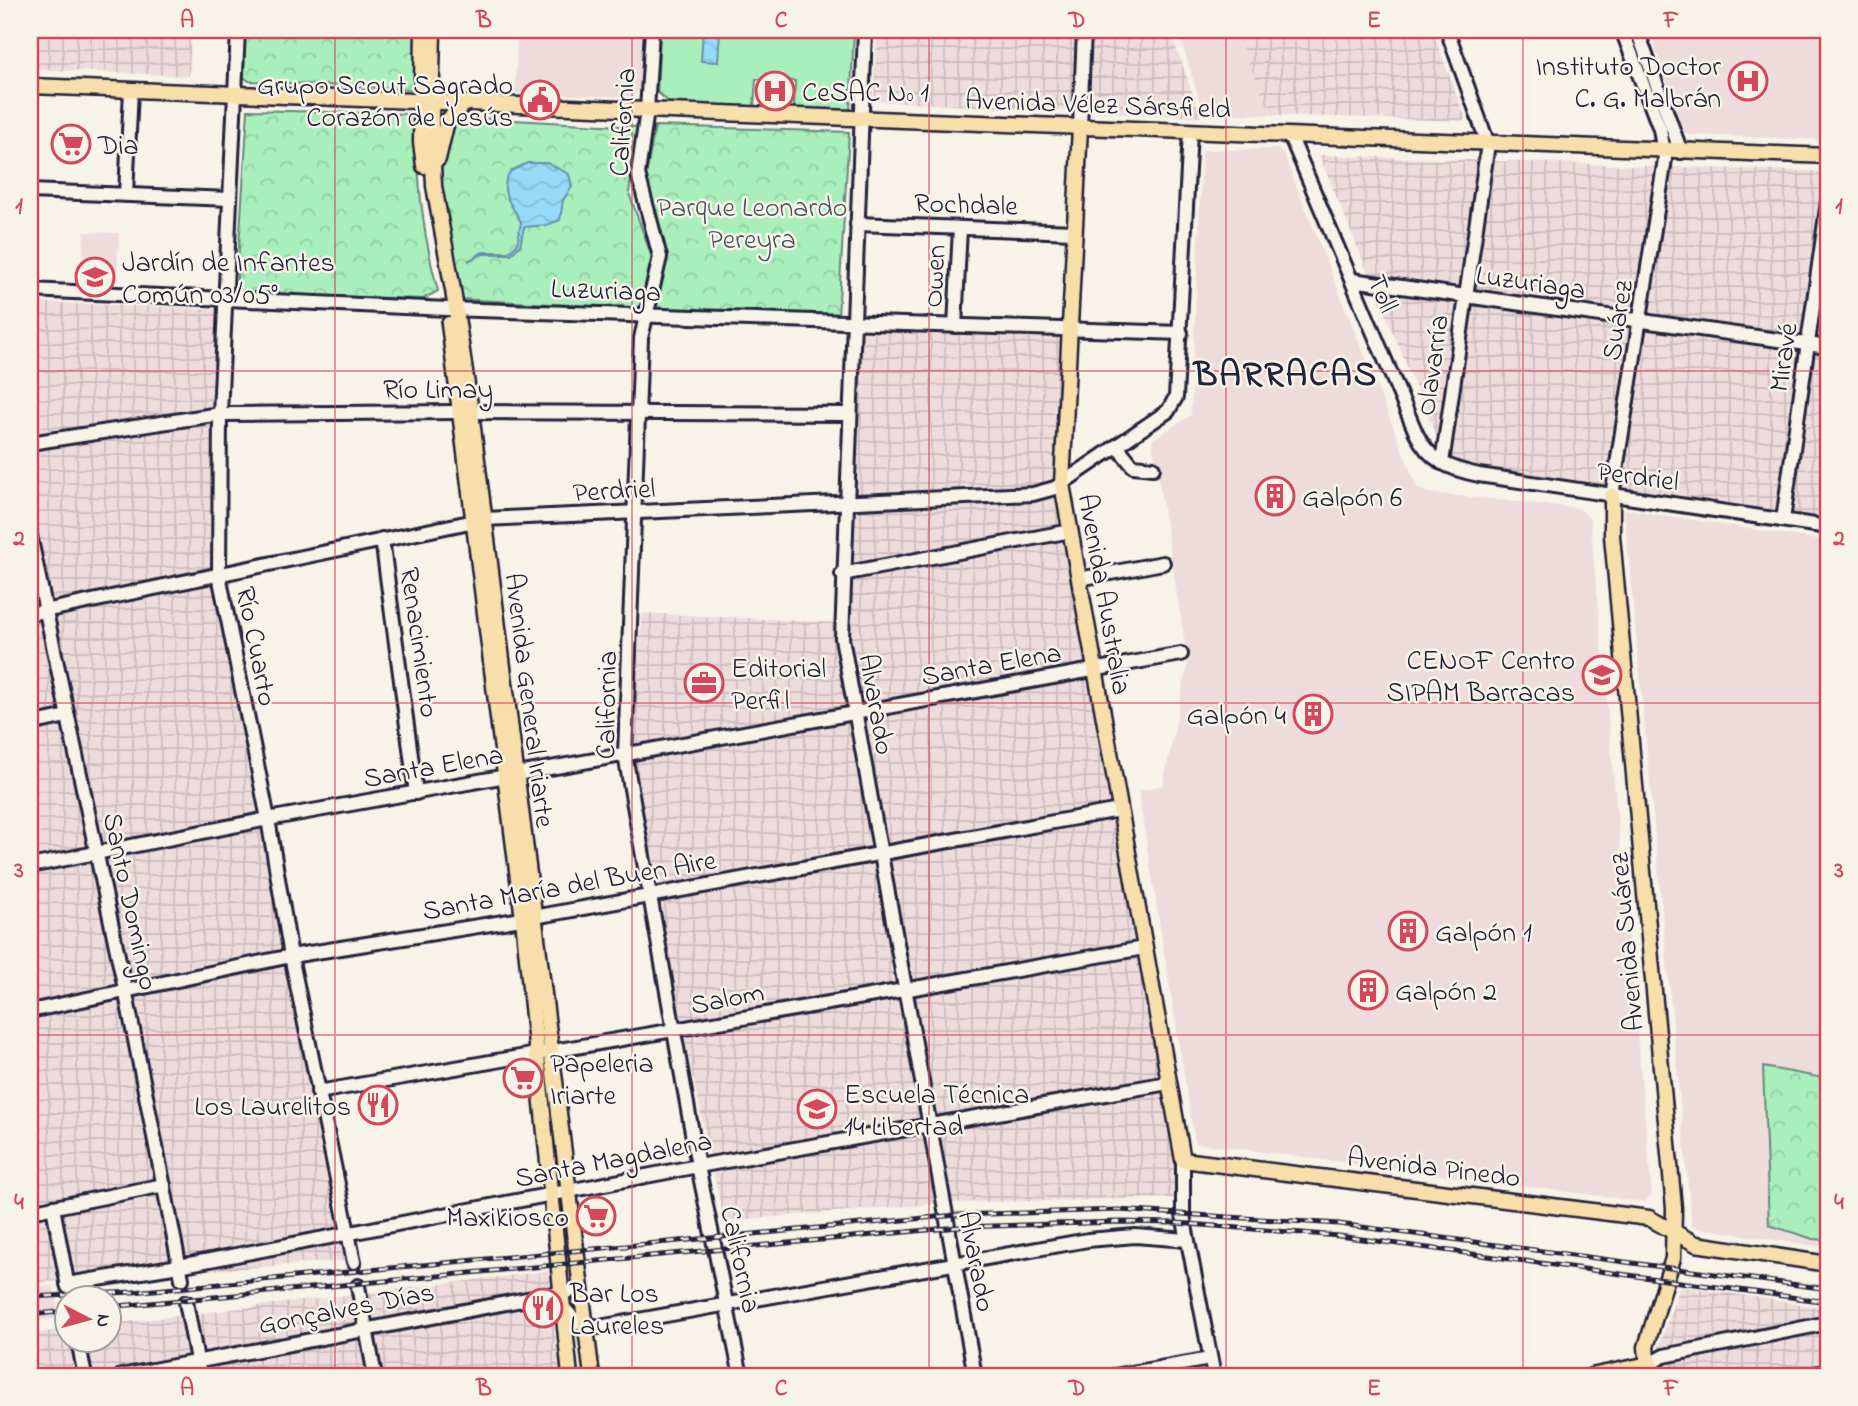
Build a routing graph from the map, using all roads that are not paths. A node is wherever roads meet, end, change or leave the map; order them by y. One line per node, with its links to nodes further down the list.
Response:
1 (238, 30): 12 (street, Río Cuarto)
2 (423, 30): 13 (main road, Avenida General Iriarte)
3 (433, 30): 13 (main road, Avenida General Iriarte)
4 (652, 30): 15 (street, California)
5 (865, 30): 16 (street, Alvarado)
6 (1084, 30): 17 (street, Avenida Australia)
7 (1447, 30): 20 (street, Olavarría)
8 (1622, 30): 21 (street)
9 (1637, 30): 22 (street)
10 (30, 86): 11 (main road, Avenida Vélez Sársfield)
11 (131, 90): 12 (main road, Avenida Vélez Sársfield); 25 (street)
12 (236, 95): 13 (main road, Avenida Vélez Sársfield); 26 (street, Río Cuarto)
13 (426, 102): 14 (main road, Avenida Vélez Sársfield); 27 (main road, Avenida General Iriarte); 36 (main road, Avenida General Iriarte)
14 (464, 104): 15 (main road, Avenida Vélez Sársfield); 27 (main road)
15 (647, 110): 16 (main road, Avenida Vélez Sársfield); 37 (street, California)
16 (862, 119): 17 (main road, Avenida Vélez Sársfield); 29 (street, Alvarado)
17 (1080, 127): 18 (main road, Avenida Vélez Sársfield); 31 (main road, Avenida Australia)
18 (1190, 131): 19 (main road, Avenida Vélez Sársfield); 42 (street)
19 (1290, 135): 20 (main road, Avenida Vélez Sársfield); 32 (street, Toll)
20 (1488, 144): 21 (main road, Avenida Vélez Sársfield); 34 (street, Olavarría)
21 (1665, 152): 22 (main road, Avenida Vélez Sársfield); 39 (street, Suárez)
22 (1681, 152): 23 (main road, Avenida Vélez Sársfield)
23 (1828, 156)
24 (30, 191): 25 (street)
25 (125, 194): 26 (street)
26 (230, 199): 35 (street, Río Cuarto)
27 (435, 199): 36 (main road, Avenida General Iriarte)
28 (1828, 201): 43 (street, Miravé)
29 (857, 224): 30 (street, Rochdale); 38 (street, Alvarado)
30 (960, 228): 31 (street, Rochdale); 40 (street, Owen)
31 (1074, 232): 41 (main road, Avenida Australia)
32 (1352, 280): 34 (street, Luzuriaga); 51 (street, Toll)
33 (30, 290): 35 (street, Luzuriaga)
34 (1466, 296): 39 (street, Luzuriaga); 51 (street, Olavarría)
35 (226, 298): 36 (street, Luzuriaga); 47 (street, Río Cuarto)
36 (452, 309): 37 (street, Luzuriaga); 45 (main road, Avenida General Iriarte)
37 (645, 315): 38 (street, Luzuriaga); 46 (street, California)
38 (853, 322): 40 (street, Luzuriaga); 48 (street, Alvarado)
39 (1641, 322): 43 (street, Luzuriaga); 54 (street, Suárez)
40 (955, 326): 41 (street, Luzuriaga)
41 (1069, 330): 42 (street, Luzuriaga); 53 (main road, Avenida Australia)
42 (1181, 333): 50 (street, Perdriel)
43 (1808, 344): 44 (street, Luzuriaga); 58 (street, Miravé)
44 (1828, 347)
45 (465, 412): 46 (street, Río Limay); 47 (street, Río Limay); 57 (main road, Avenida General Iriarte)
46 (638, 412): 48 (street, Río Limay); 56 (street, California)
47 (220, 414): 49 (street, Río Limay); 65 (street, Río Cuarto)
48 (848, 414): 55 (street, Alvarado)
49 (30, 443)
50 (1117, 446): 52 (street); 53 (street, Perdriel)
51 (1442, 463): 54 (street, Perdriel)
52 (1153, 468)
53 (1062, 484): 55 (street, Perdriel); 60 (main road, Avenida Australia)
54 (1612, 496): 58 (street, Perdriel); 102 (main road, Avenida Suárez)
55 (845, 502): 56 (street, Perdriel); 64 (street, Alvarado)
56 (635, 513): 57 (street, Perdriel); 74 (street, California)
57 (478, 520): 62 (street, Perdriel); 75 (main road, Avenida General Iriarte)
58 (1783, 520): 59 (street, Perdriel)
59 (1828, 527)
60 (1071, 531): 64 (street); 66 (main road, Avenida Australia)
61 (30, 535): 67 (street, Santo Domingo)
62 (382, 539): 65 (street, Perdriel); 76 (street, Renacimiento)
63 (1163, 562): 66 (street)
64 (842, 574): 71 (street, Alvarado)
65 (219, 575): 67 (street, Perdriel); 78 (street, Río Cuarto)
66 (1079, 579): 70 (main road, Avenida Australia)
67 (45, 611): 68 (street, Perdriel); 72 (street, Santo Domingo)
68 (30, 614)
69 (1181, 653): 70 (street, Santa Elena)
70 (1094, 670): 71 (street, Santa Elena); 77 (main road, Avenida Australia)
71 (854, 713): 74 (street, Santa Elena); 80 (street, Alvarado)
72 (66, 716): 73 (street); 79 (street, Santo Domingo)
73 (30, 724)
74 (625, 755): 75 (street, Santa Elena); 82 (street, California)
75 (511, 776): 76 (street, Santa Elena); 83 (main road, Avenida General Iriarte)
76 (416, 793): 78 (street, Santa Elena)
77 (1119, 810): 80 (street, Santa María del Buen Aire); 84 (main road, Avenida Australia)
78 (268, 819): 79 (street, Santa Elena); 85 (street, Río Cuarto)
79 (97, 853): 81 (street, Santa Elena); 87 (street, Santo Domingo)
80 (879, 853): 82 (street, Santa María del Buen Aire); 86 (street, Alvarado)
81 (30, 866)
82 (649, 894): 83 (street, Santa María del Buen Aire); 89 (street, California)
83 (528, 918): 85 (street, Santa María del Buen Aire); 90 (main road, Avenida General Iriarte)
84 (1144, 947): 86 (street, Salom); 91 (main road, Avenida Australia)
85 (291, 956): 87 (street, Santa María del Buen Aire); 92 (street, Río Cuarto)
86 (905, 988): 89 (street, Salom); 93 (street, Alvarado)
87 (125, 989): 88 (street, Santa María del Buen Aire); 96 (street, Santo Domingo)
88 (30, 1011)
89 (675, 1032): 90 (street, Salom); 95 (street, California)
90 (543, 1053): 92 (street, Salom); 97 (main road, Avenida General Iriarte); 98 (main road, Avenida General Iriarte)
91 (1168, 1083): 93 (street, Santa Magdalena); 94 (main road, Avenida Australia)
92 (318, 1092): 101 (street, Río Cuarto)
93 (928, 1124): 95 (street, Santa Magdalena); 105 (street, Alvarado)
94 (1183, 1160): 102 (main road, Avenida Pinedo); 103 (street)
95 (698, 1166): 97 (street, Santa Magdalena); 112 (street, California)
96 (164, 1185): 99 (street); 107 (street, Santo Domingo)
97 (567, 1192): 98 (street, Santa Magdalena); 109 (main road, Avenida General Iriarte)
98 (551, 1195): 101 (street, Santa Magdalena); 110 (main road, Avenida General Iriarte)
99 (53, 1207): 100 (street); 107 (street, Santa Magdalena)
100 (30, 1212)
101 (348, 1231): 104 (street, Río Cuarto); 107 (street, Santa Magdalena)
102 (1675, 1232): 106 (main road, Avenida Pinedo); 120 (main road, Avenida Suárez)
103 (1187, 1240): 105 (street); 118 (street)
104 (354, 1262)
105 (953, 1263): 112 (street); 129 (street, Alvarado)
106 (1828, 1264)
107 (181, 1272)
108 (358, 1286): 116 (street)
109 (580, 1289): 110 (street, Gonçalves Días); 115 (main road, Avenida General Iriarte)
110 (562, 1291): 113 (main road, Avenida General Iriarte); 116 (street, Gonçalves Días)
111 (186, 1302): 119 (street)
112 (727, 1303): 115 (street); 128 (street, California)
113 (564, 1308): 115 (street); 126 (main road, Avenida General Iriarte)
114 (1828, 1323): 120 (street)
115 (586, 1327): 127 (main road, Avenida General Iriarte)
116 (366, 1328): 119 (street, Gonçalves Días); 125 (street)
117 (81, 1354): 122 (street)
118 (1210, 1359): 130 (street); 131 (street)
119 (197, 1361): 123 (street, Gonçalves Días); 124 (street)
120 (1653, 1370): 132 (main road)
121 (1828, 1371): 133 (street)
122 (85, 1376)
123 (121, 1376)
124 (200, 1376)
125 (375, 1376)
126 (570, 1376)
127 (592, 1376)
128 (741, 1376)
129 (975, 1376)
130 (1114, 1376)
131 (1214, 1376)
132 (1591, 1376)
133 (1806, 1376)

